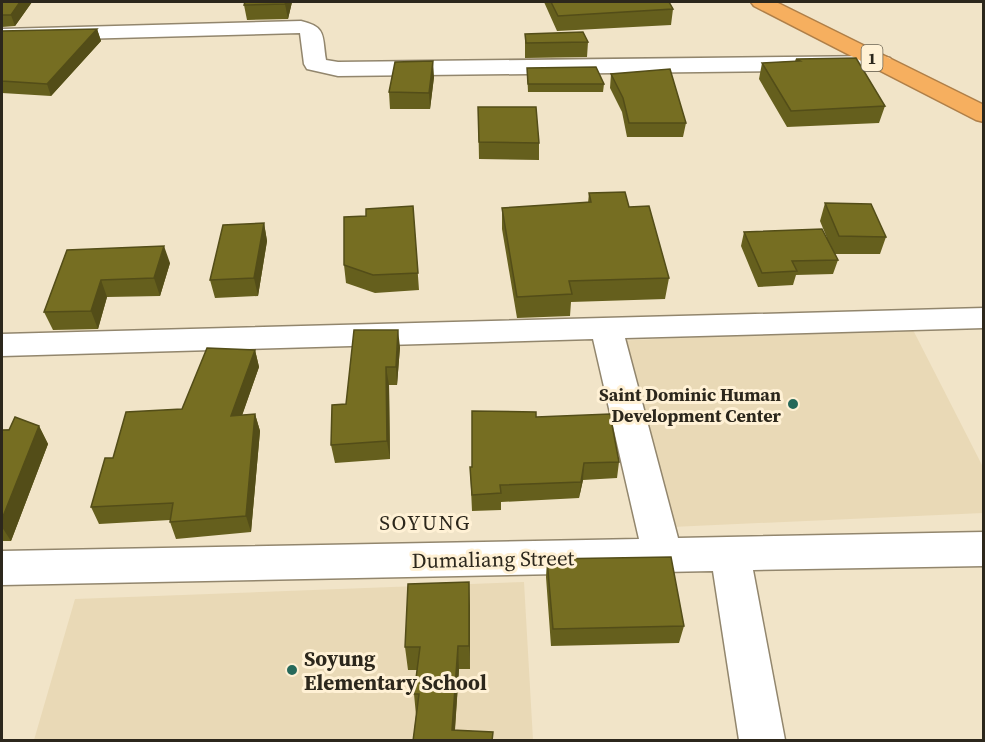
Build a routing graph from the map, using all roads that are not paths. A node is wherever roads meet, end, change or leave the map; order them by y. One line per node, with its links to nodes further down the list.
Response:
1 (761, 2): 3 (highway, 1)
2 (2, 35): 3 (street)
3 (882, 63): 4 (highway, 1)
4 (984, 115)
5 (984, 318): 6 (street)
6 (607, 330): 7 (street); 10 (street)
7 (2, 345)
8 (984, 549): 9 (street, Dumaliang Street)
9 (730, 554): 10 (street, Dumaliang Street); 12 (street)
10 (663, 556): 11 (street, Dumaliang Street)
11 (2, 568)
12 (762, 741)

